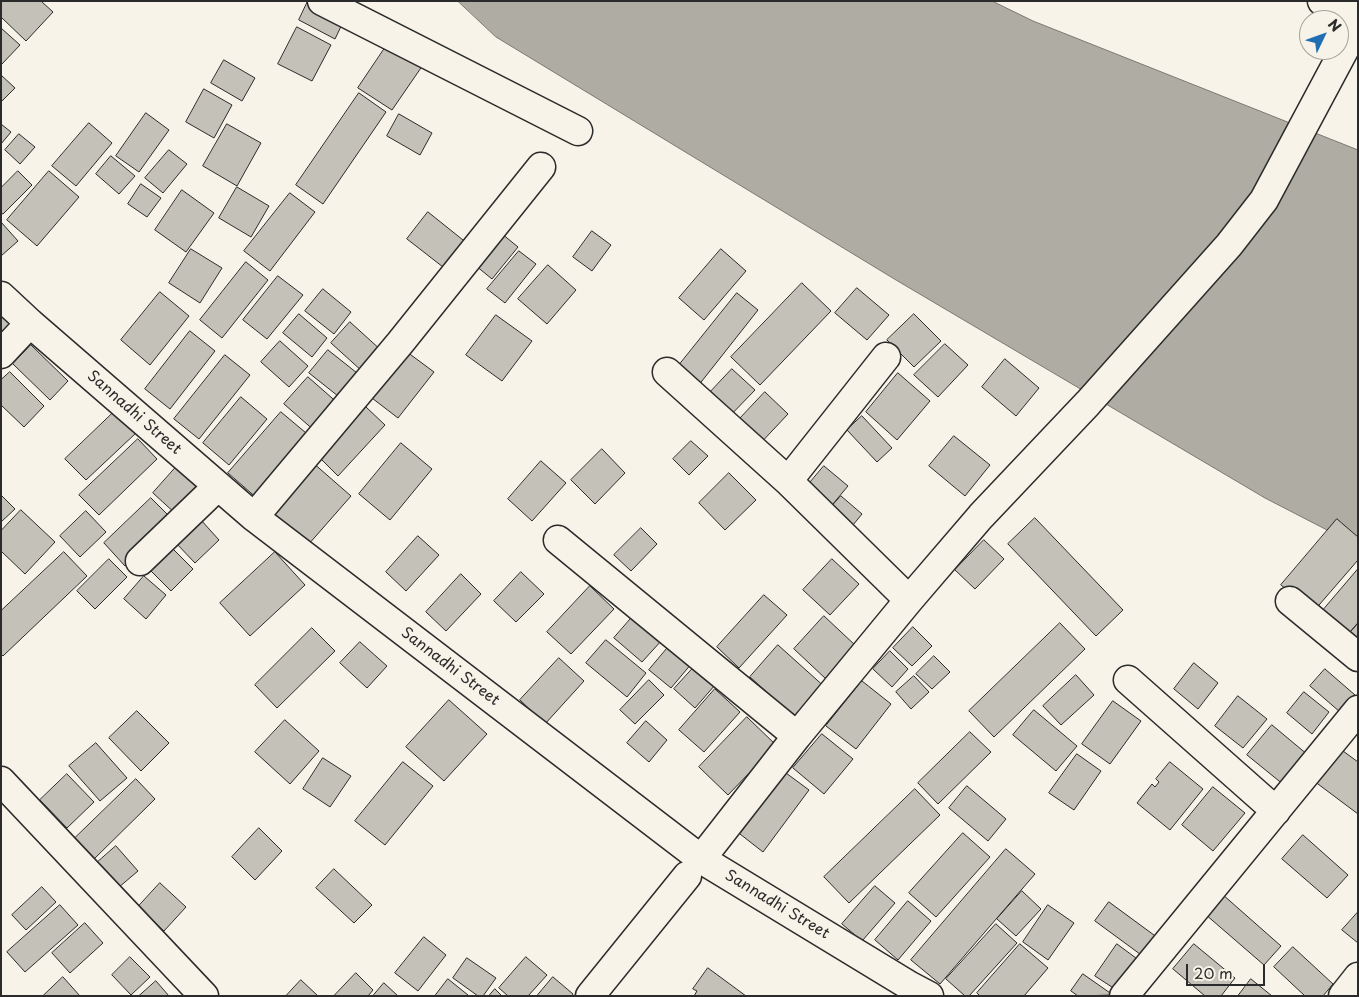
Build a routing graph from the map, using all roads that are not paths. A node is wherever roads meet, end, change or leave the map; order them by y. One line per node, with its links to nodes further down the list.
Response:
1 (322, 1): 5 (street)
2 (1322, 1): 3 (street)
3 (1358, 16)
4 (1358, 24): 17 (street)
5 (578, 131)
6 (541, 167): 14 (street)
7 (1, 296): 8 (street, Sannadhi Street)
8 (30, 323): 9 (street); 13 (street, Sannadhi Street)
9 (1, 354)
10 (886, 357): 12 (street)
11 (667, 372): 12 (street)
12 (788, 481): 17 (street)
13 (218, 486): 14 (street, Sannadhi Street); 16 (street)
14 (254, 517): 25 (street, Sannadhi Street)
15 (558, 540): 22 (street)
16 (140, 561)
17 (908, 600): 22 (street)
18 (1290, 601): 19 (street)
19 (1358, 657)
20 (1128, 680): 24 (street)
21 (1358, 710): 24 (street)
22 (797, 736): 25 (street)
23 (1, 780): 27 (street)
24 (1276, 811): 30 (street)
25 (694, 868): 28 (street); 29 (street, Sannadhi Street)
26 (1358, 977): 31 (street)
27 (204, 996)
28 (590, 996)
29 (929, 996)
30 (1124, 996)
31 (1343, 996)

